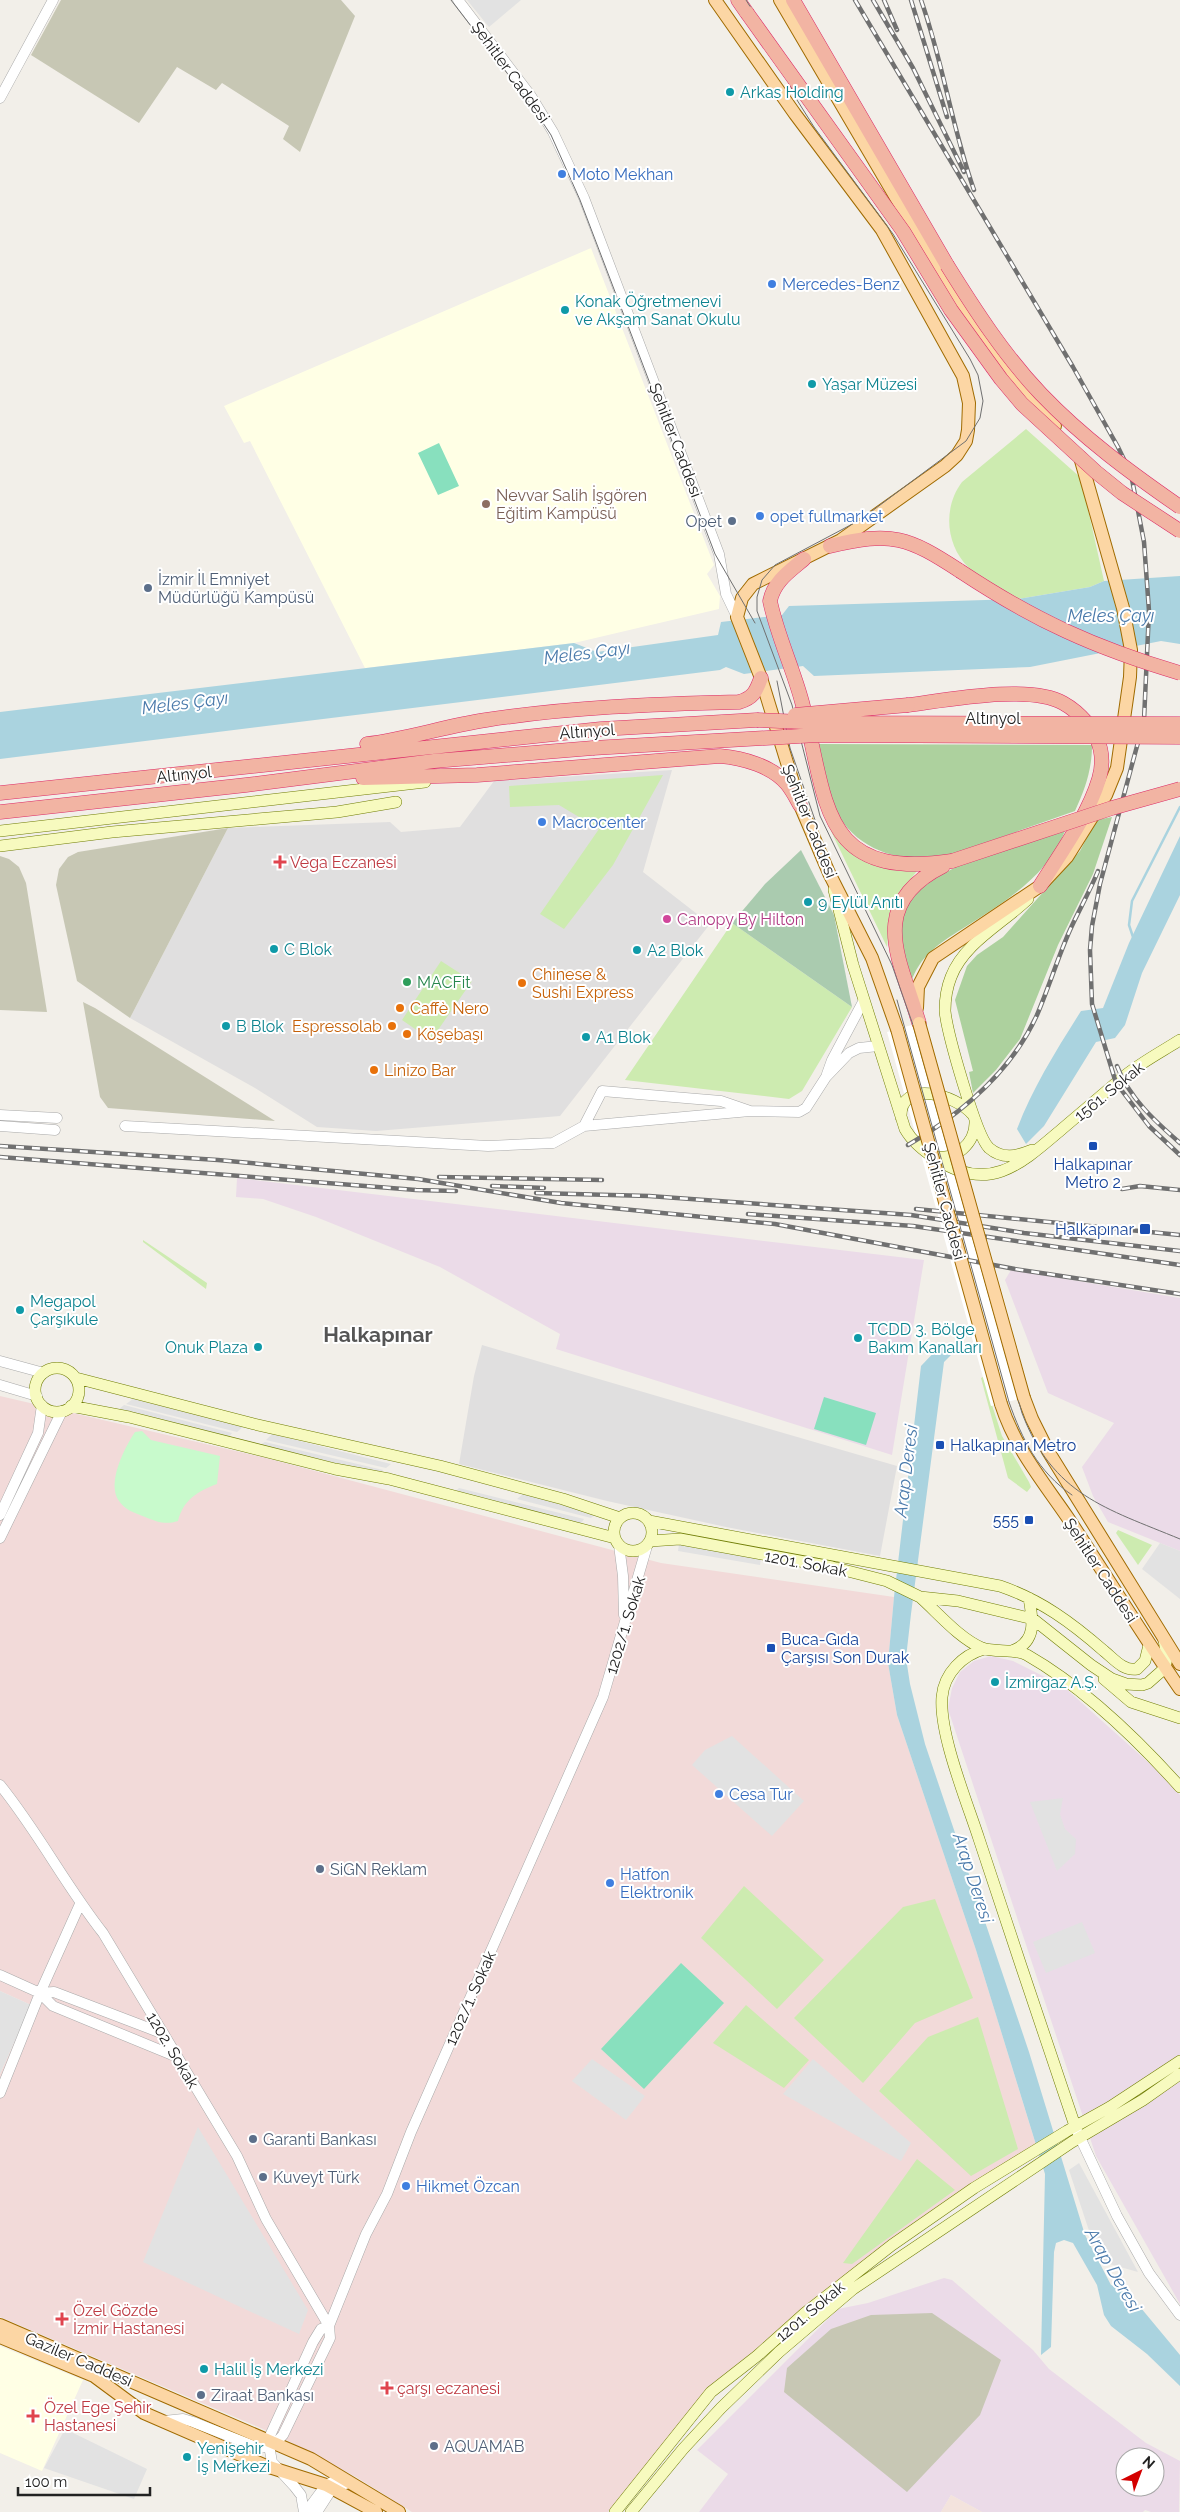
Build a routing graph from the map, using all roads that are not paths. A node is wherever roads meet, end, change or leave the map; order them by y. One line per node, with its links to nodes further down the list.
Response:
1 (53, 0): 7 (street)
2 (458, 0): 12 (street, Şehitler Caddesi)
3 (715, 0): 10 (main road)
4 (738, 0): 9 (highway, bridge)
5 (780, 0): 30 (main road, Şehitler Caddesi)
6 (794, 0): 8 (highway, bridge)
7 (0, 98)
8 (1180, 507)
9 (1180, 531)
10 (830, 546): 11 (main road); 13 (highway, bridge)
11 (804, 559): 12 (main road); 28 (highway)
12 (738, 617): 14 (main road, Şehitler Caddesi)
13 (1180, 673)
14 (762, 678): 18 (highway); 24 (main road, Şehitler Caddesi)
15 (757, 720): 16 (highway, Altınyol, bridge); 18 (highway, Altınyol); 30 (highway, bridge)
16 (1180, 724)
17 (1180, 737): 20 (highway, Altınyol, bridge)
18 (317, 758): 22 (highway, Altınyol)
19 (477, 775): 20 (highway); 24 (highway); 26 (main road)
20 (289, 780): 25 (highway, Altınyol)
21 (1180, 789): 28 (highway, bridge)
22 (0, 793)
23 (396, 802): 27 (main road)
24 (800, 804): 29 (main road, Şehitler Caddesi)
25 (0, 812)
26 (0, 831)
27 (0, 846)
28 (952, 861): 32 (highway)
29 (829, 873): 31 (main road); 64 (main road, Şehitler Caddesi, bridge)
30 (1040, 886): 32 (main road, Şehitler Caddesi); 39 (main road)
31 (864, 1000): 34 (main road); 35 (street)
32 (919, 1023): 63 (main road, Şehitler Caddesi, bridge)
33 (1180, 1040): 45 (main road, 1561. Sokak)
34 (878, 1046): 35 (street); 40 (main road)
35 (826, 1077): 36 (street)
36 (750, 1111): 43 (street); 43 (street)
37 (0, 1115): 38 (street)
38 (57, 1118)
39 (974, 1118): 40 (main road); 45 (main road); 46 (main road)
40 (902, 1120): 46 (main road)
41 (0, 1126): 44 (street)
42 (125, 1126): 43 (street)
43 (584, 1126)
44 (55, 1130)
45 (1041, 1147): 46 (main road, 1561. Sokak)
46 (929, 1154)
47 (0, 1361): 48 (street)
48 (44, 1373): 49 (main road); 51 (main road)
49 (76, 1378): 52 (main road); 54 (main road)
50 (0, 1385): 51 (street)
51 (40, 1401): 52 (main road); 53 (street)
52 (66, 1409): 56 (street); 57 (main road)
53 (0, 1515)
54 (620, 1518): 55 (main road); 57 (main road)
55 (649, 1521): 58 (main road); 60 (main road)
56 (0, 1538)
57 (617, 1541): 58 (main road); 62 (street)
58 (649, 1544): 59 (main road, 1201. Sokak); 62 (street, 1202/1. Sokak)
59 (920, 1597): 61 (main road, 1201. Sokak); 65 (main road)
60 (1029, 1598): 61 (main road); 64 (main road)
61 (1033, 1619): 66 (main road); 68 (main road)
62 (624, 1624): 86 (street, 1202/1. Sokak)
63 (1164, 1639): 67 (main road, Şehitler Caddesi); 69 (main road)
64 (1150, 1645): 69 (main road, Şehitler Caddesi)
65 (984, 1649): 66 (main road); 82 (main road)
66 (1011, 1652): 73 (main road)
67 (1180, 1664)
68 (1090, 1665): 69 (main road); 71 (main road)
69 (1165, 1668): 70 (main road)
70 (1180, 1690)
71 (1180, 1718)
72 (0, 1785): 74 (street, 1202. Sokak)
73 (1180, 1787)
74 (80, 1904): 76 (street); 77 (street, 1202. Sokak)
75 (0, 1975): 76 (street)
76 (40, 1993): 77 (street); 78 (street); 81 (street)
77 (164, 2034): 78 (street, 1202. Sokak)
78 (177, 2056): 86 (street, 1202. Sokak)
79 (1180, 2061): 82 (main road, 1201. Sokak)
80 (1180, 2074): 83 (main road, 1201. Sokak)
81 (0, 2093)
82 (1071, 2128): 83 (street); 88 (main road, 1201. Sokak)
83 (1076, 2140): 84 (street); 91 (main road, 1201. Sokak)
84 (1180, 2315)
85 (0, 2325): 90 (main road, Gaziler Caddesi)
86 (329, 2326): 90 (street, 1202/1. Sokak)
87 (0, 2337): 89 (main road, Gaziler Caddesi)
88 (711, 2392): 91 (main road); 98 (main road, 1201. Sokak)
89 (164, 2421): 90 (street); 92 (main road, Gaziler Caddesi)
90 (271, 2444): 92 (street); 93 (main road, Gaziler Caddesi)
91 (683, 2449): 99 (main road, 1201. Sokak)
92 (278, 2469): 93 (main road, Gaziler Caddesi); 95 (street)
93 (332, 2481): 94 (main road, Gaziler Caddesi); 95 (street); 96 (street)
94 (381, 2507): 97 (main road, Gaziler Caddesi)
95 (305, 2512)
96 (317, 2512)
97 (400, 2512)
98 (615, 2512)
99 (631, 2512)

